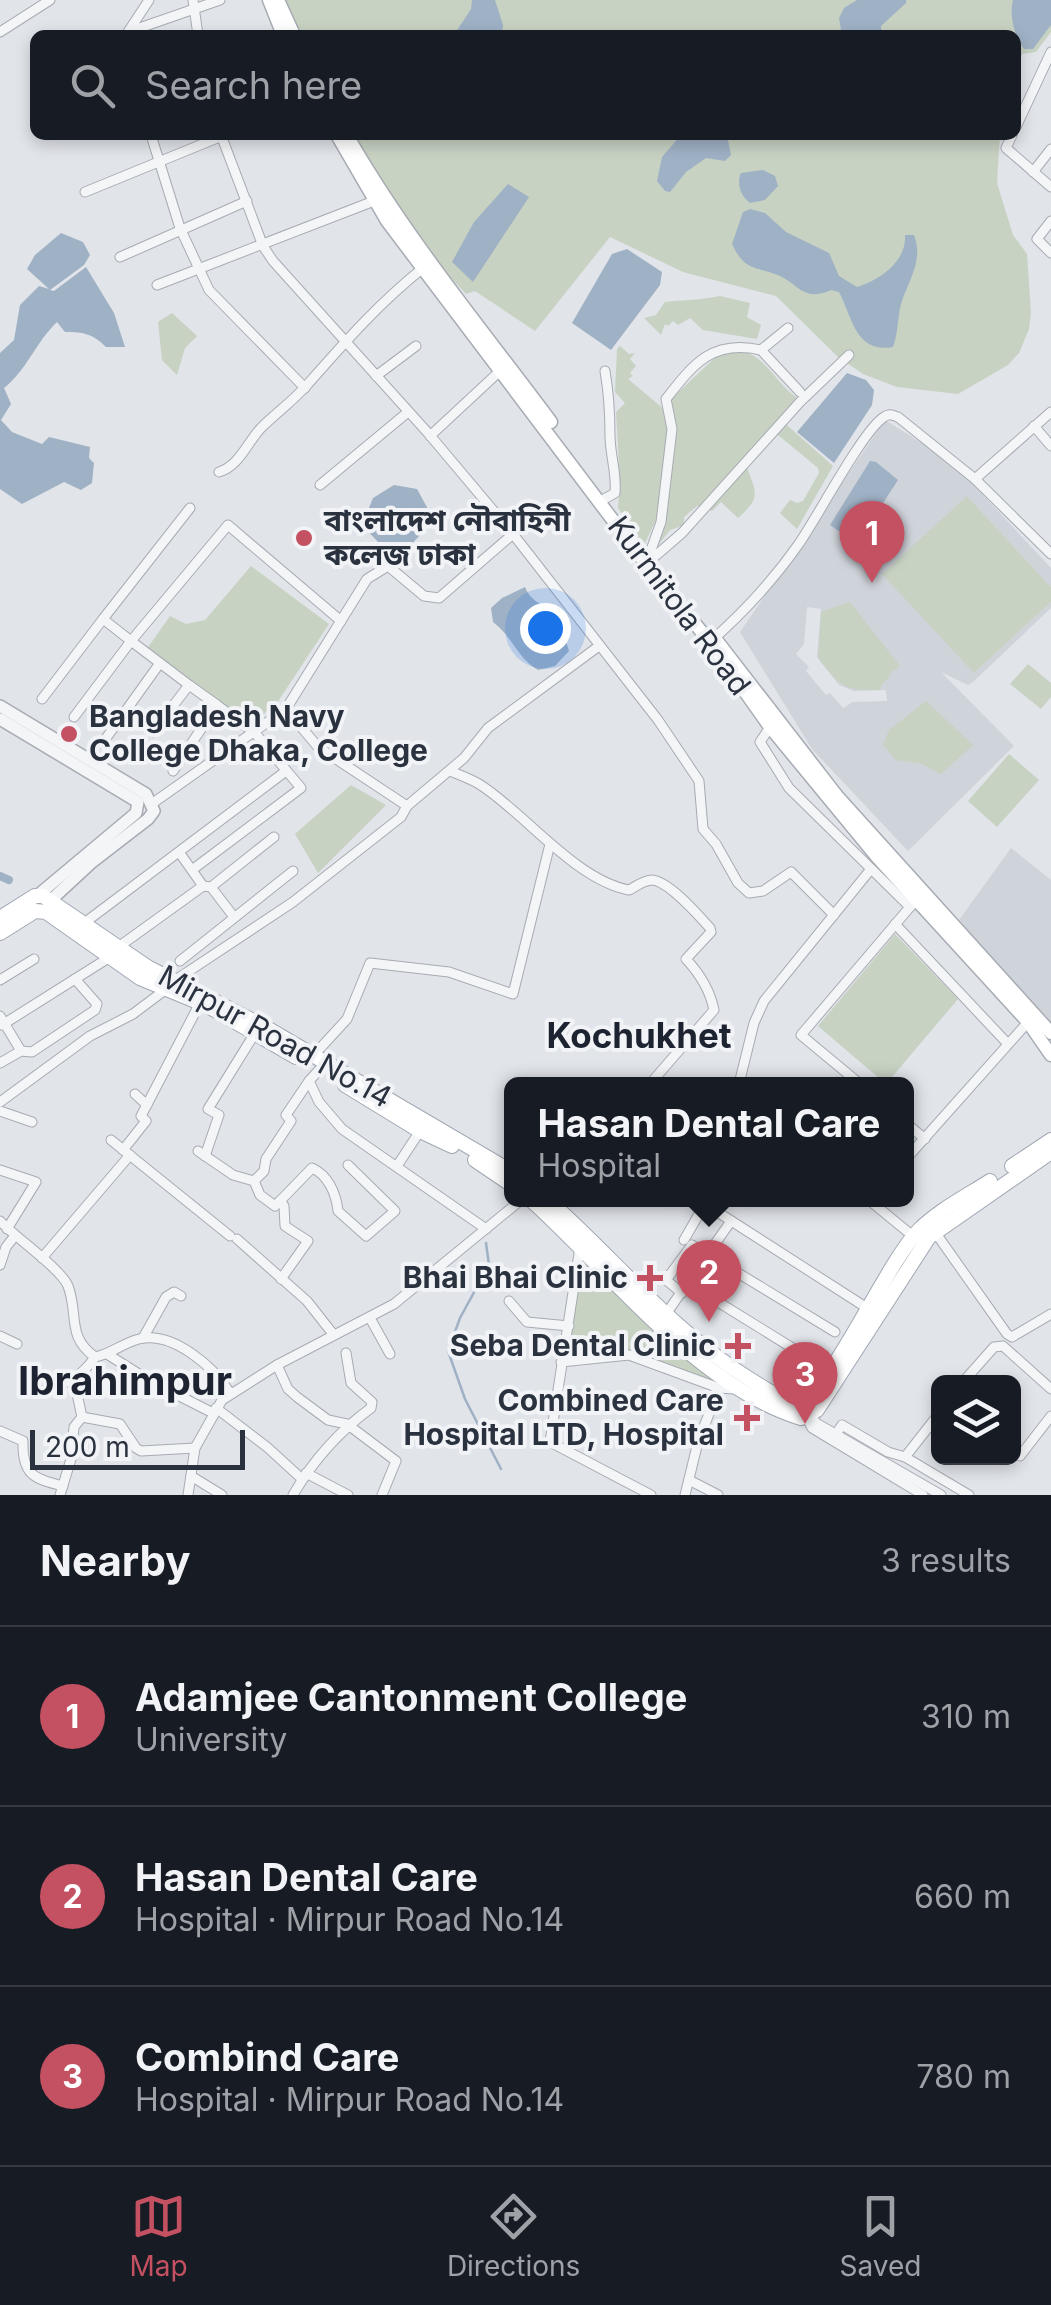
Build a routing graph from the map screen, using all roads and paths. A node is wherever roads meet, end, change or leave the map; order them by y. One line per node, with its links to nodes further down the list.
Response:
1 (50, 0): 12 (street)
2 (149, 0): 7 (street)
3 (220, 0): 6 (street)
4 (268, 0): 10 (main road)
5 (278, 0): 11 (main road)
6 (194, 3): 8 (street); 9 (street)
7 (128, 30)
8 (133, 30)
9 (197, 30)
10 (281, 30)
11 (292, 30)
12 (0, 32)
13 (1051, 52): 14 (street)
14 (1047, 71): 15 (street)
15 (1021, 118)
16 (153, 140): 23 (street)
17 (212, 140): 23 (street)
18 (224, 140): 27 (street)
19 (340, 140): 28 (main road, Kurmitola Road)
20 (350, 140): 55 (main road, Kurmitola Road)
21 (1010, 140): 24 (street)
22 (1051, 149): 24 (street)
23 (159, 161): 26 (street); 30 (street)
24 (1033, 172): 25 (street)
25 (1051, 187)
26 (85, 192)
27 (246, 200): 30 (street); 31 (street)
28 (374, 201): 31 (street); 34 (main road, Kurmitola Road)
29 (1051, 221): 32 (street)
30 (180, 228): 33 (street); 35 (street)
31 (263, 246): 35 (street); 38 (street)
32 (1051, 253)
33 (120, 256)
34 (423, 268): 38 (street); 42 (main road, Kurmitola Road)
35 (200, 269): 36 (street); 45 (street)
36 (157, 285)
37 (788, 328): 40 (street)
38 (344, 340): 44 (street); 45 (street)
39 (416, 346): 44 (street)
40 (761, 350): 46 (street); 59 (street)
41 (849, 355): 59 (street)
42 (501, 370): 50 (street); 55 (main road, Kurmitola Road)
43 (605, 371): 55 (street)
44 (376, 376): 47 (street)
45 (305, 388): 52 (street)
46 (800, 392)
47 (408, 412): 50 (street); 54 (street)
48 (1051, 412): 49 (street)
49 (1034, 426): 51 (street); 53 (street)
50 (430, 436): 57 (street)
51 (1051, 446)
52 (219, 472)
53 (975, 479): 58 (street); 62 (street)
54 (320, 485)
55 (603, 500): 59 (main road, Kurmitola Road)
56 (190, 508): 60 (street)
57 (512, 534): 61 (street); 64 (street)
58 (1051, 554)
59 (649, 561): 62 (main road, Kurmitola Road)
60 (104, 619): 65 (street); 67 (street)
61 (342, 621): 63 (street); 71 (street)
62 (713, 640): 73 (main road, Kurmitola Road); 107 (main road, Kurmitola Road)
63 (132, 641): 65 (street); 66 (street)
64 (599, 646): 79 (street); 91 (street)
65 (108, 671): 65 (street)
66 (138, 694): 68 (street); 76 (street)
67 (42, 699)
68 (177, 701): 69 (street); 74 (street)
69 (216, 705): 75 (street); 78 (street)
70 (0, 706): 80 (street)
71 (286, 709): 75 (street); 81 (street)
72 (0, 719): 80 (street)
73 (770, 727): 85 (street); 90 (main road, Kurmitola Road)
74 (153, 732)
75 (255, 733): 77 (street); 80 (street)
76 (104, 741)
77 (286, 770): 84 (street); 86 (street)
78 (173, 771)
79 (450, 771): 81 (street); 83 (street)
80 (146, 800): 89 (street)
81 (407, 806): 102 (street)
82 (274, 837): 88 (street)
83 (550, 844): 112 (street); 113 (street)
84 (179, 852): 86 (street); 94 (street)
85 (872, 869): 90 (street); 91 (street)
86 (192, 870): 88 (street)
87 (293, 872): 93 (street)
88 (207, 886): 93 (street); 97 (street)
89 (44, 901): 92 (main road); 94 (main road, Mirpur Road No.14); 96 (main road); 97 (main road, Mirpur Road No.14)
90 (914, 904): 95 (street); 105 (main road, Kurmitola Road)
91 (834, 915): 114 (street)
92 (0, 918)
93 (234, 918): 99 (street)
94 (83, 924): 97 (main road, Mirpur Road No.14)
95 (896, 924): 108 (street); 115 (street)
96 (0, 933)
97 (114, 952): 101 (street); 102 (main road, Mirpur Road No.14)
98 (34, 959): 100 (street)
99 (180, 961)
100 (0, 980)
101 (75, 980): 104 (street); 109 (street)
102 (169, 986): 103 (main road, Mirpur Road No.14); 112 (main road, Mirpur Road No.14); 117 (street)
103 (200, 1003): 106 (main road, Mirpur Road No.14); 118 (street)
104 (2, 1022): 109 (street)
105 (1028, 1022): 108 (street); 110 (main road, Kurmitola Road)
106 (255, 1032): 112 (main road, Mirpur Road No.14); 134 (street)
107 (1051, 1033)
108 (1008, 1044): 123 (street)
109 (21, 1051): 111 (street)
110 (1051, 1055)
111 (0, 1063)
112 (313, 1069): 122 (main road, Mirpur Road No.14); 130 (street); 131 (main road, Mirpur Road No.14); 134 (street)
113 (657, 1077)
114 (740, 1077)
115 (852, 1077)
116 (135, 1094): 118 (street)
117 (0, 1102)
118 (147, 1105): 128 (street)
119 (0, 1111): 120 (street)
120 (32, 1122)
121 (914, 1129): 123 (street)
122 (420, 1131): 130 (street); 133 (main road, Mirpur Road No.14)
123 (926, 1139): 126 (street)
124 (111, 1140): 128 (street)
125 (1051, 1140): 147 (main road)
126 (914, 1151)
127 (1051, 1152): 145 (main road)
128 (127, 1153): 150 (street); 152 (street)
129 (348, 1166): 135 (street)
130 (397, 1166): 144 (street)
131 (504, 1168)
132 (0, 1170): 143 (street)
133 (504, 1179)
134 (254, 1181): 135 (street)
135 (280, 1202): 152 (street)
136 (513, 1207): 144 (street)
137 (539, 1207): 148 (main road)
138 (555, 1207): 157 (main road)
139 (703, 1207): 146 (street)
140 (713, 1207): 142 (street)
141 (878, 1207): 147 (street)
142 (731, 1221): 149 (street); 156 (street)
143 (7, 1229): 150 (street); 151 (street)
144 (486, 1229): 159 (street)
145 (935, 1232): 147 (main road); 158 (street)
146 (684, 1240)
147 (919, 1241): 156 (main road); 180 (main road)
148 (580, 1246): 160 (street); 176 (main road)
149 (708, 1255): 153 (street); 153 (street); 161 (street)
150 (42, 1258): 169 (street)
151 (1, 1260)
152 (282, 1279): 162 (street)
153 (686, 1289): 157 (street); 172 (street)
154 (181, 1296): 164 (street)
155 (509, 1301): 160 (street)
156 (868, 1308): 172 (main road)
157 (666, 1314): 180 (main road)
158 (1051, 1314)
159 (370, 1318): 162 (street); 168 (street)
160 (569, 1326): 170 (street)
161 (836, 1332)
162 (333, 1334): 171 (street)
163 (0, 1336): 165 (street)
164 (143, 1338): 167 (street); 179 (street)
165 (17, 1344)
166 (346, 1353): 184 (street)
167 (107, 1354): 169 (street); 181 (street)
168 (390, 1354)
169 (95, 1358): 174 (street)
170 (561, 1362): 175 (street); 200 (street)
171 (278, 1364): 179 (street); 184 (street)
172 (828, 1370): 180 (main road)
173 (969, 1375): 177 (street)
174 (74, 1380): 178 (street); 183 (street)
175 (719, 1388): 176 (street); 193 (street)
176 (742, 1389): 180 (main road)
177 (1051, 1390)
178 (42, 1391)
179 (230, 1394): 181 (street)
180 (806, 1406): 187 (street); 203 (street)
181 (215, 1410): 188 (street); 192 (street)
182 (1051, 1416): 189 (street)
183 (82, 1417): 188 (street); 194 (street)
184 (348, 1424): 192 (street); 199 (street)
185 (931, 1424): 190 (street)
186 (0, 1431): 194 (street)
187 (836, 1434): 190 (street); 204 (street)
188 (196, 1448): 191 (street)
189 (1021, 1455)
190 (905, 1457): 205 (street)
191 (191, 1476): 195 (street); 196 (street)
192 (304, 1476): 197 (street); 198 (street)
193 (689, 1480): 201 (street); 202 (street)
194 (61, 1491)
195 (188, 1495)
196 (222, 1495)
197 (293, 1495)
198 (348, 1495)
199 (382, 1495)
200 (651, 1495)
201 (685, 1495)
202 (718, 1495)
203 (921, 1495)
204 (941, 1495)
205 (969, 1495)

